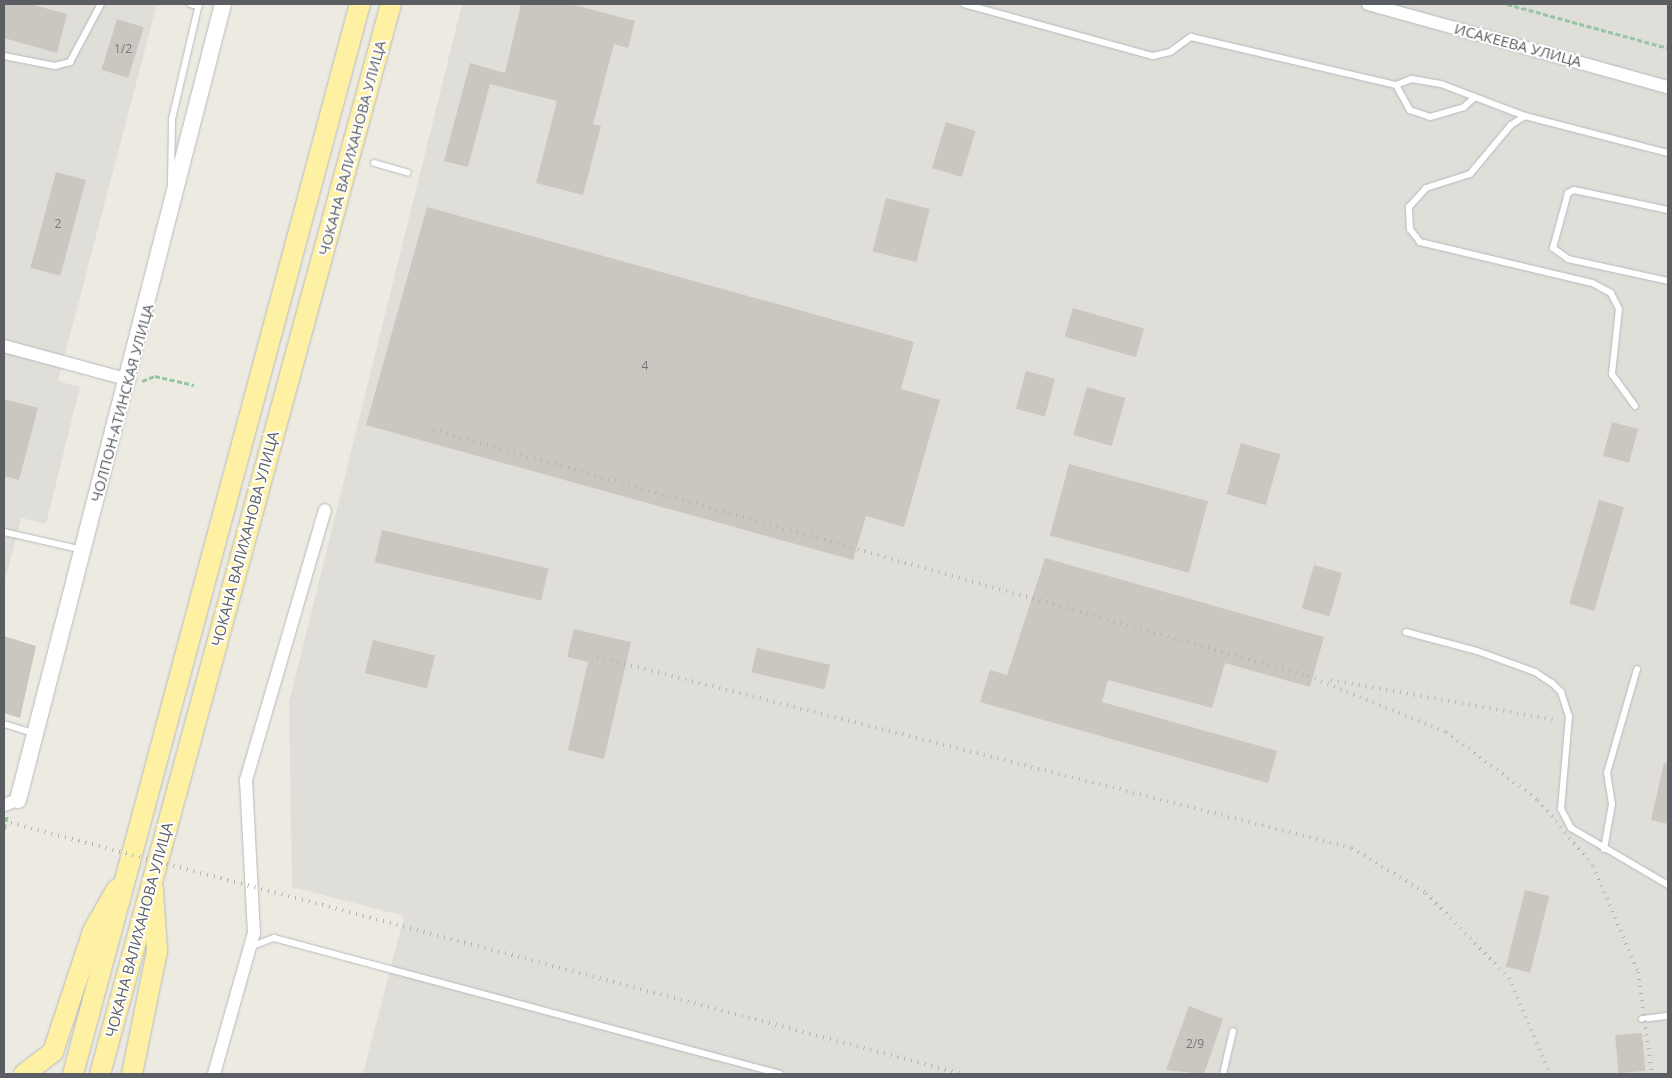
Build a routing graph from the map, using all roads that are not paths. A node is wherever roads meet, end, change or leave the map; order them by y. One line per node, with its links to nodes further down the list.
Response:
1 (101, 4): 9 (lane)
2 (190, 4): 8 (lane)
3 (223, 4): 19 (street, ЧОЛПОН-АТИНСКАЯ УЛИЦА)
4 (360, 4): 14 (main road, ЧОКАНА ВАЛИХАНОВА УЛИЦА)
5 (391, 4): 16 (main road, ЧОКАНА ВАЛИХАНОВА УЛИЦА)
6 (964, 4): 10 (lane)
7 (1368, 4): 11 (street, ИСАКЕЕВА УЛИЦА)
8 (199, 5): 19 (lane)
9 (4, 56)
10 (1396, 85): 12 (lane); 12 (lane)
11 (1668, 87)
12 (1474, 98): 13 (lane)
13 (1525, 116): 15 (lane); 24 (lane)
14 (322, 147): 16 (main road); 34 (main road, ЧОКАНА ВАЛИХАНОВА УЛИЦА)
15 (1668, 153)
16 (351, 155): 35 (main road, ЧОКАНА ВАЛИХАНОВА УЛИЦА)
17 (374, 163): 18 (lane)
18 (408, 173)
19 (172, 205): 23 (street, ЧОЛПОН-АТИНСКАЯ УЛИЦА)
20 (1668, 210): 21 (lane)
21 (1668, 281)
22 (4, 346): 23 (street)
23 (129, 380): 27 (street, ЧОЛПОН-АТИНСКАЯ УЛИЦА)
24 (1635, 406)
25 (325, 510): 37 (street)
26 (4, 532): 27 (lane)
27 (84, 550): 31 (street, ЧОЛПОН-АТИНСКАЯ УЛИЦА)
28 (1406, 632): 33 (lane)
29 (1637, 669): 33 (lane)
30 (4, 724): 31 (lane)
31 (35, 734): 32 (street, ЧОЛПОН-АТИНСКАЯ УЛИЦА)
32 (11, 803)
33 (1604, 849): 36 (lane)
34 (128, 873): 41 (main road); 42 (main road, ЧОКАНА ВАЛИХАНОВА УЛИЦА)
35 (152, 880): 43 (main road, ЧОКАНА ВАЛИХАНОВА УЛИЦА); 44 (main road)
36 (1668, 886)
37 (250, 947): 45 (street); 46 (lane)
38 (1668, 1016): 39 (lane)
39 (1642, 1019)
40 (1233, 1030): 47 (lane)
41 (24, 1074)
42 (73, 1074)
43 (100, 1074)
44 (132, 1074)
45 (214, 1074)
46 (780, 1074)
47 (1223, 1074)

